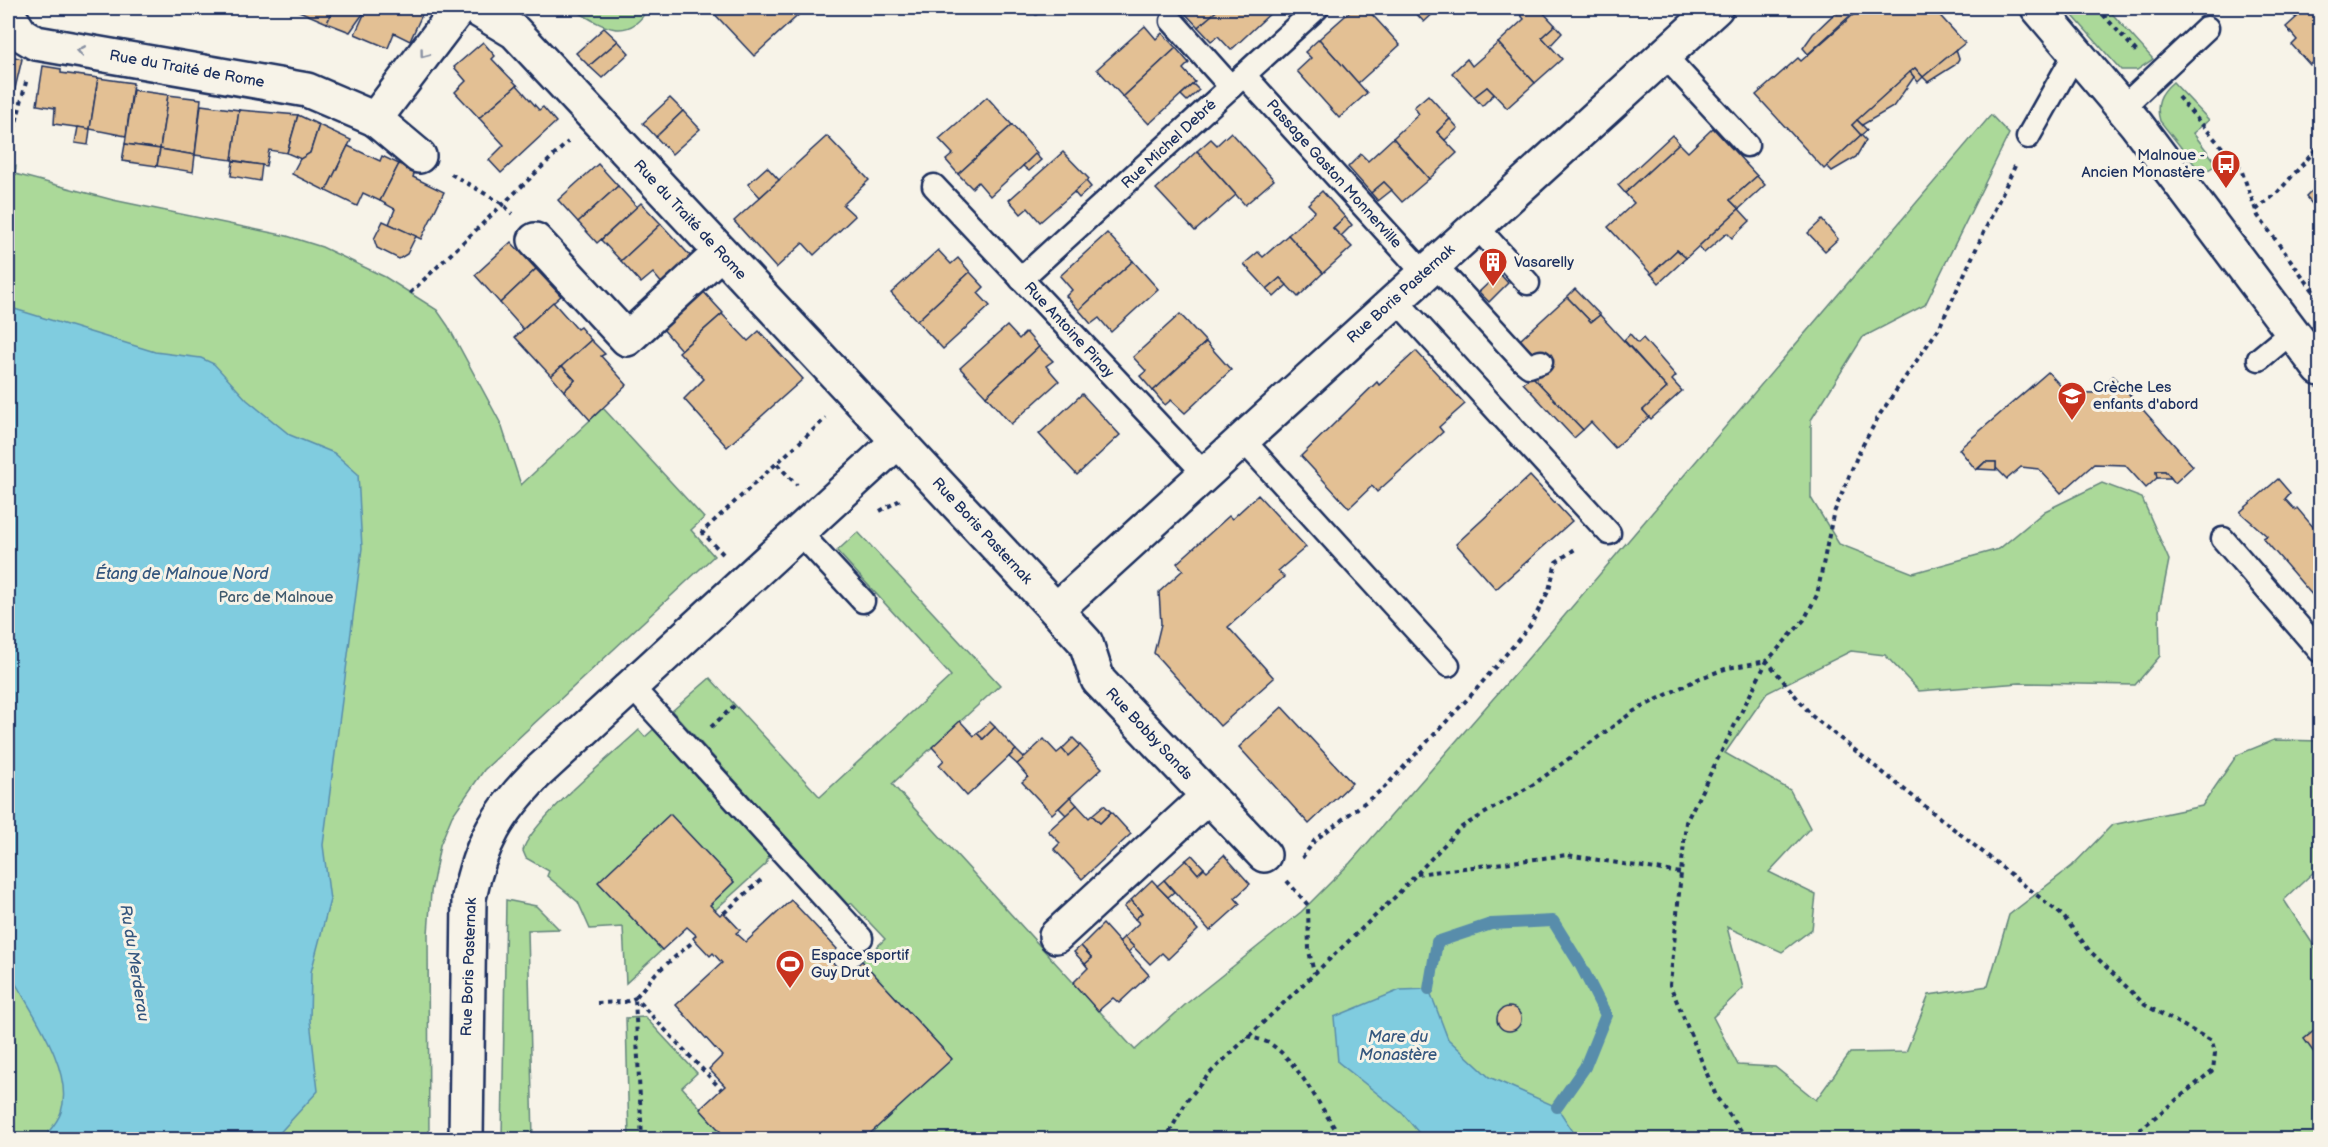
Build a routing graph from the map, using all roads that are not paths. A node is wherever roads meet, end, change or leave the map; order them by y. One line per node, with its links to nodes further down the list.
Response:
1 (459, 8): 13 (street, one-way to 13)
2 (475, 8): 20 (street, Rue du Traité de Rome)
3 (1317, 8): 11 (lane, Rue Michel Debré)
4 (1716, 8): 10 (street, Rue Boris Pasternak)
5 (2038, 8): 9 (street)
6 (8, 14): 13 (street, Rue du Traité de Rome, one-way to 6)
7 (1172, 21): 11 (lane, Passage Gaston Monnerville)
8 (2207, 28): 12 (lane)
9 (2076, 52): 12 (street); 14 (lane)
10 (1664, 55): 15 (lane); 18 (street, Rue Boris Pasternak)
11 (1237, 81): 21 (lane, Passage Gaston Monnerville); 22 (lane, Rue Michel Debré)
12 (2123, 107): 25 (street)
13 (375, 119): 16 (street, Rue du Traité de Rome)
14 (2028, 137)
15 (1747, 145)
16 (419, 156)
17 (934, 186): 22 (lane, Rue Antoine Pinay)
18 (1476, 226): 21 (street, Rue Boris Pasternak); 23 (lane)
19 (535, 240): 20 (street)
20 (720, 254): 30 (street, Rue du Traité de Rome)
21 (1429, 269): 24 (street, Rue Boris Pasternak); 27 (lane, Passage Gaston Monnerville)
22 (1022, 279): 31 (lane, Rue Antoine Pinay)
23 (1528, 283)
24 (1395, 299): 29 (street, Rue Boris Pasternak); 33 (lane)
25 (2293, 331): 26 (lane); 28 (street)
26 (2259, 359)
27 (1541, 362)
28 (2320, 369)
29 (1242, 439): 31 (street, Rue Boris Pasternak); 38 (lane)
30 (898, 441): 32 (street, Rue Boris Pasternak); 36 (street, Rue Boris Pasternak)
31 (1204, 473): 36 (street, Rue Boris Pasternak)
32 (811, 522): 35 (lane); 39 (street, Rue Boris Pasternak)
33 (1605, 529)
34 (2223, 539): 37 (lane)
35 (863, 601)
36 (1056, 610): 40 (street, Rue Bobby Sands)
37 (2320, 651)
38 (1448, 665)
39 (631, 686): 43 (lane); 44 (street, Rue Boris Pasternak)
40 (1207, 797): 41 (street, Rue Bobby Sands); 42 (street)
41 (1264, 855)
42 (1056, 936)
43 (861, 938)
44 (466, 1140)

